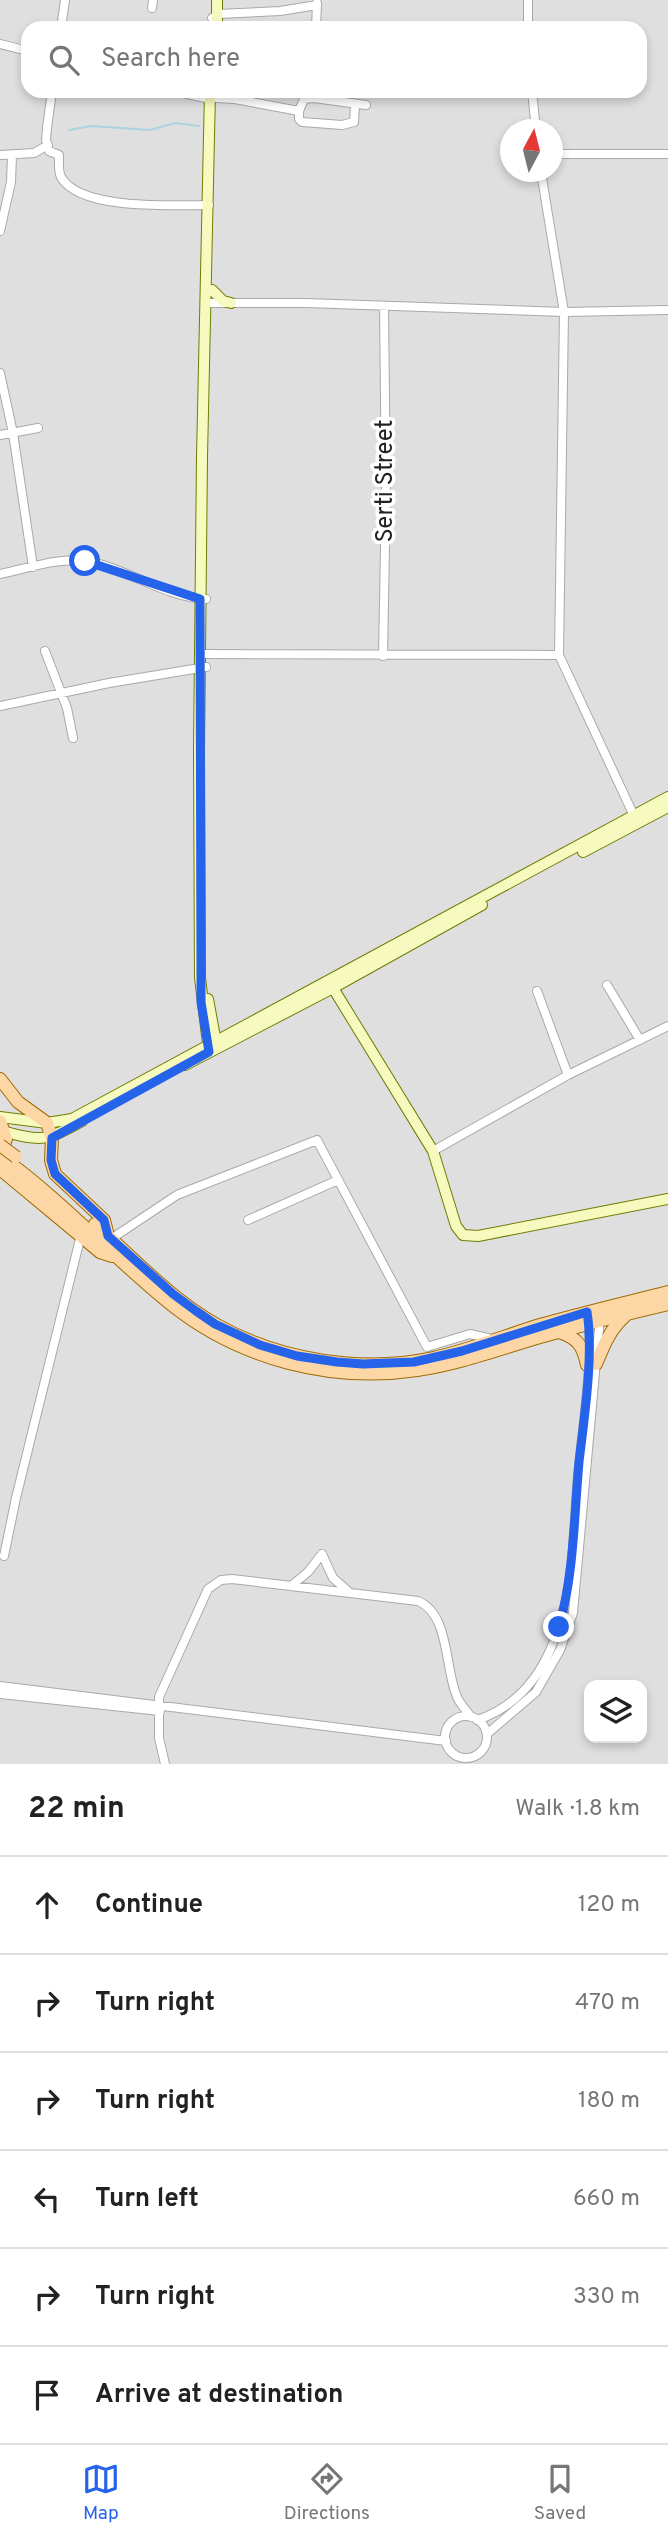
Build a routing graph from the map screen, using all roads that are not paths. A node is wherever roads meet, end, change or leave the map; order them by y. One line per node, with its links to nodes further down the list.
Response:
1 (65, 0): 6 (street)
2 (212, 0): 7 (street)
3 (217, 0): 8 (street)
4 (528, 0): 11 (street)
5 (317, 3): 9 (street); 10 (street)
6 (62, 21)
7 (215, 21)
8 (215, 21)
9 (221, 21)
10 (316, 21)
11 (528, 21)
12 (0, 44): 13 (street)
13 (21, 49)
14 (51, 98): 25 (street)
15 (213, 98): 31 (street)
16 (213, 98): 33 (street)
17 (229, 98): 23 (street)
18 (306, 98): 23 (street)
19 (326, 98): 21 (street)
20 (533, 98): 24 (street)
21 (355, 105): 22 (street); 23 (street)
22 (366, 105)
23 (299, 111)
24 (535, 119)
25 (48, 145): 29 (street); 31 (street)
26 (563, 154): 27 (street)
27 (668, 154)
28 (0, 155): 29 (street)
29 (12, 155): 32 (street)
30 (543, 182): 38 (street)
31 (209, 205): 34 (street)
32 (0, 231)
33 (212, 290): 34 (street); 35 (street)
34 (209, 303): 35 (street); 45 (street)
35 (231, 303): 36 (street)
36 (384, 307): 38 (street); 49 (street, Serti Street)
37 (668, 310): 38 (street)
38 (564, 313): 48 (street)
39 (0, 373): 41 (street)
40 (38, 428): 41 (street)
41 (13, 433): 42 (street); 43 (street)
42 (0, 435)
43 (33, 567): 44 (street); 45 (street)
44 (0, 574)
45 (203, 599): 47 (street)
46 (45, 651): 51 (street)
47 (203, 654): 49 (street); 50 (street)
48 (559, 655): 49 (street); 56 (street)
49 (383, 656)
50 (203, 667): 51 (street); 62 (street)
51 (60, 693): 52 (street); 53 (street)
52 (0, 706)
53 (74, 738)
54 (668, 797): 56 (street)
55 (668, 807): 58 (street)
56 (635, 816): 62 (street)
57 (607, 985): 61 (street)
58 (333, 988): 62 (street); 69 (street)
59 (537, 991): 63 (street)
60 (668, 1026): 61 (street)
61 (640, 1040): 63 (street)
62 (212, 1046): 66 (street); 67 (street)
63 (568, 1075): 69 (street)
64 (0, 1079): 66 (main road)
65 (2, 1123): 66 (street); 67 (street); 70 (main road)
66 (47, 1123): 67 (main road)
67 (52, 1138): 79 (main road)
68 (0, 1145): 71 (main road, bridge)
69 (433, 1151): 76 (street)
70 (0, 1155): 71 (main road)
71 (16, 1162): 79 (main road); 80 (main road)
72 (0, 1169): 75 (main road)
73 (338, 1180): 77 (street); 79 (street); 86 (street)
74 (0, 1181): 75 (main road)
75 (20, 1185): 78 (main road)
76 (668, 1199)
77 (248, 1220)
78 (81, 1236): 80 (main road); 88 (street)
79 (110, 1237): 86 (main road)
80 (117, 1258): 85 (main road)
81 (668, 1292): 84 (main road)
82 (668, 1304): 83 (main road)
83 (627, 1314): 84 (main road); 87 (main road)
84 (594, 1316): 85 (main road); 86 (main road); 87 (street)
85 (559, 1332): 87 (main road)
86 (496, 1340)
87 (592, 1365): 95 (street); 97 (street)
88 (4, 1556)
89 (291, 1586): 90 (street); 90 (street); 94 (street)
90 (351, 1593): 93 (street)
91 (0, 1686): 94 (street)
92 (0, 1694): 94 (street)
93 (457, 1698): 95 (street); 96 (street)
94 (158, 1708): 98 (street); 101 (street)
95 (474, 1718): 96 (street); 97 (street)
96 (452, 1722): 98 (street)
97 (486, 1734): 100 (street)
98 (446, 1741): 99 (street)
99 (451, 1750): 100 (street); 102 (street)
100 (467, 1761)
101 (165, 1764)
102 (449, 1764)

